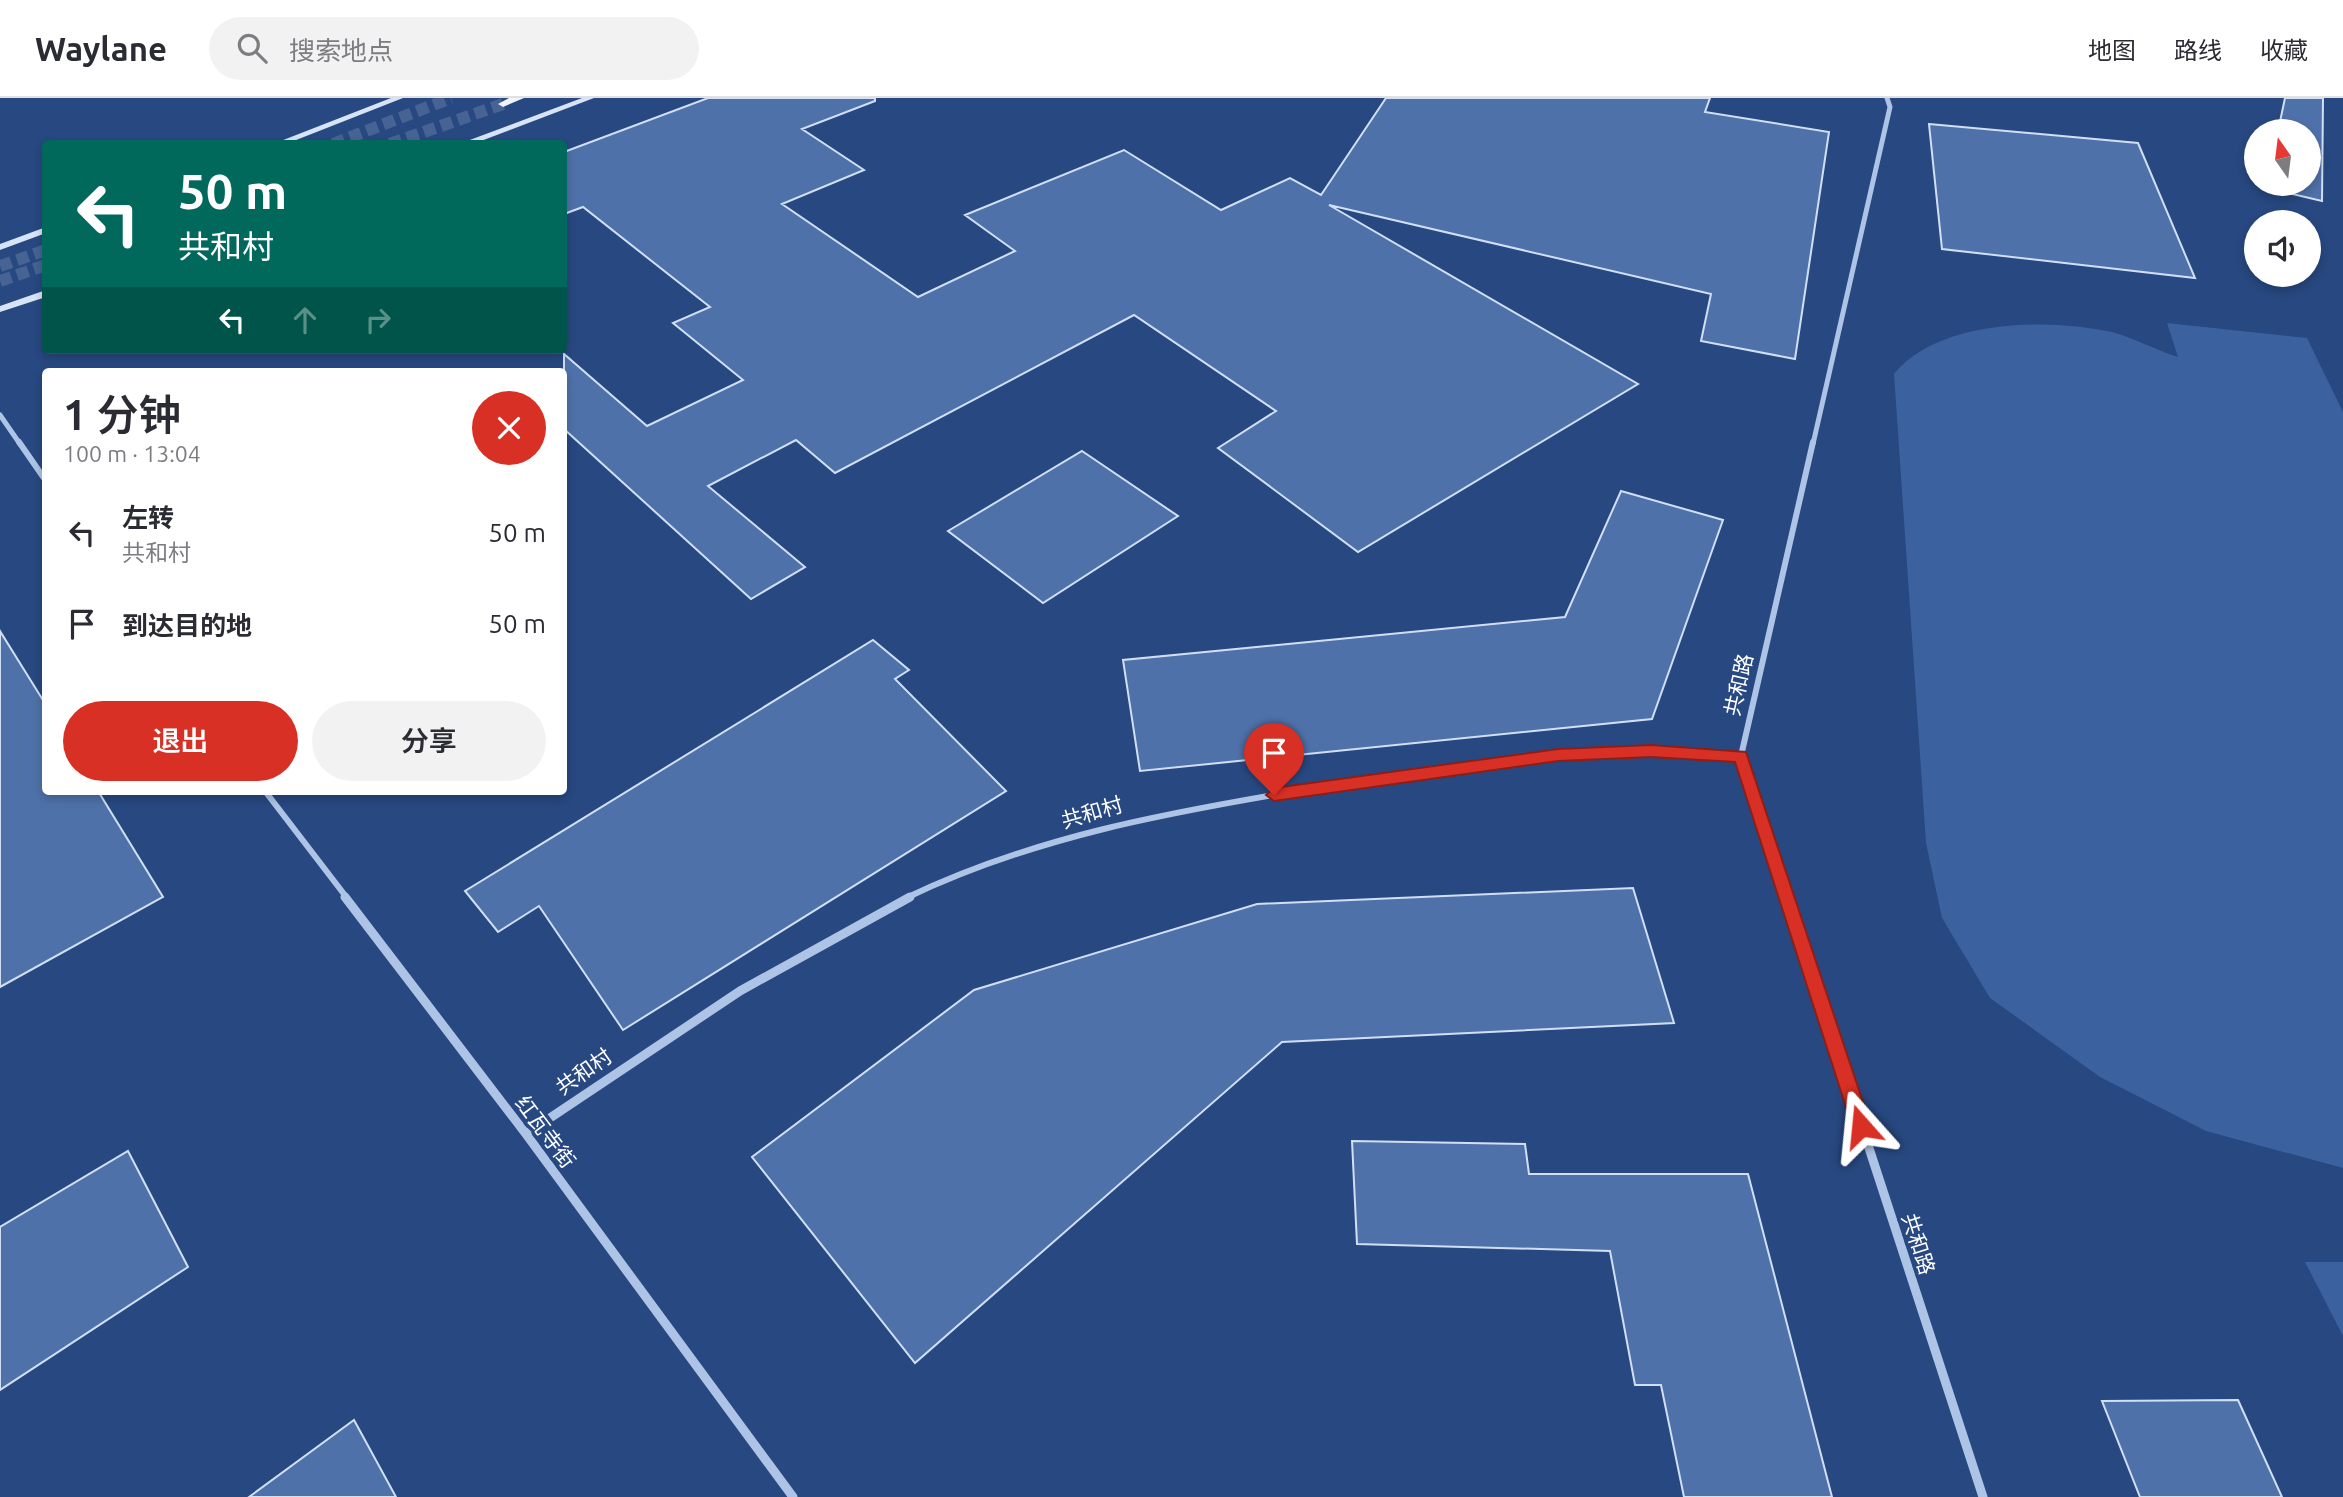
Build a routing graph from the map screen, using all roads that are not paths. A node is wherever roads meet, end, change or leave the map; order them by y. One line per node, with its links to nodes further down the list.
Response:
1 (399, 98): 6 (main road)
2 (519, 98): 5 (main road)
3 (590, 98): 7 (main road)
4 (1887, 98): 14 (street, 共和路)
5 (503, 104)
6 (288, 140)
7 (474, 140)
8 (42, 231): 9 (main road)
9 (0, 247)
10 (42, 294): 11 (main road)
11 (0, 309)
12 (0, 415): 13 (street)
13 (42, 475)
14 (1741, 756): 16 (street, 共和村); 18 (street, 共和路)
15 (268, 795): 16 (street, 红瓦寺街)
16 (526, 1134): 17 (street, 红瓦寺街)
17 (793, 1497)
18 (1983, 1497)

